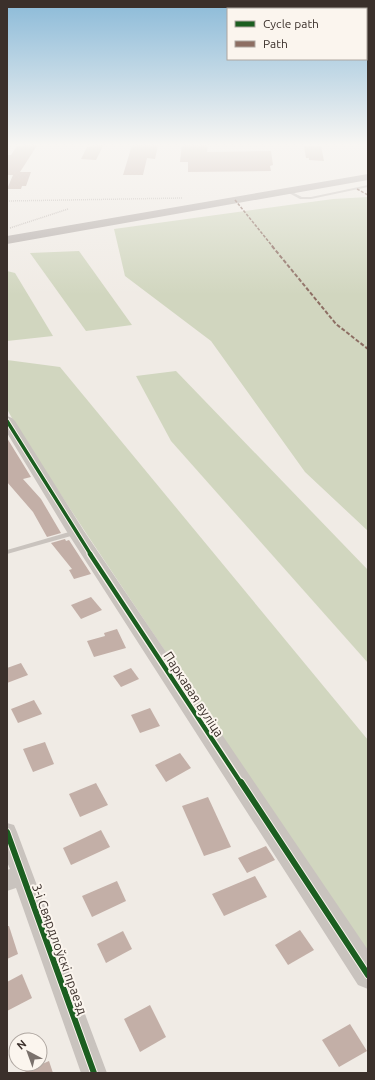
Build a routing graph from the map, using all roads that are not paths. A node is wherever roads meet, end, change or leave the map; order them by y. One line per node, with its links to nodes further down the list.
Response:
1 (268, 194): 2 (main road)
2 (7, 240)
3 (7, 421): 4 (street, Паркавая вуліца)
4 (76, 532): 5 (lane); 8 (street, Паркавая вуліца)
5 (7, 552)
6 (7, 832): 7 (street, 3-і Свярдлоўскі праезд)
7 (15, 878): 9 (street, 3-і Свярдлоўскі праезд)
8 (368, 976)
9 (94, 1073)

